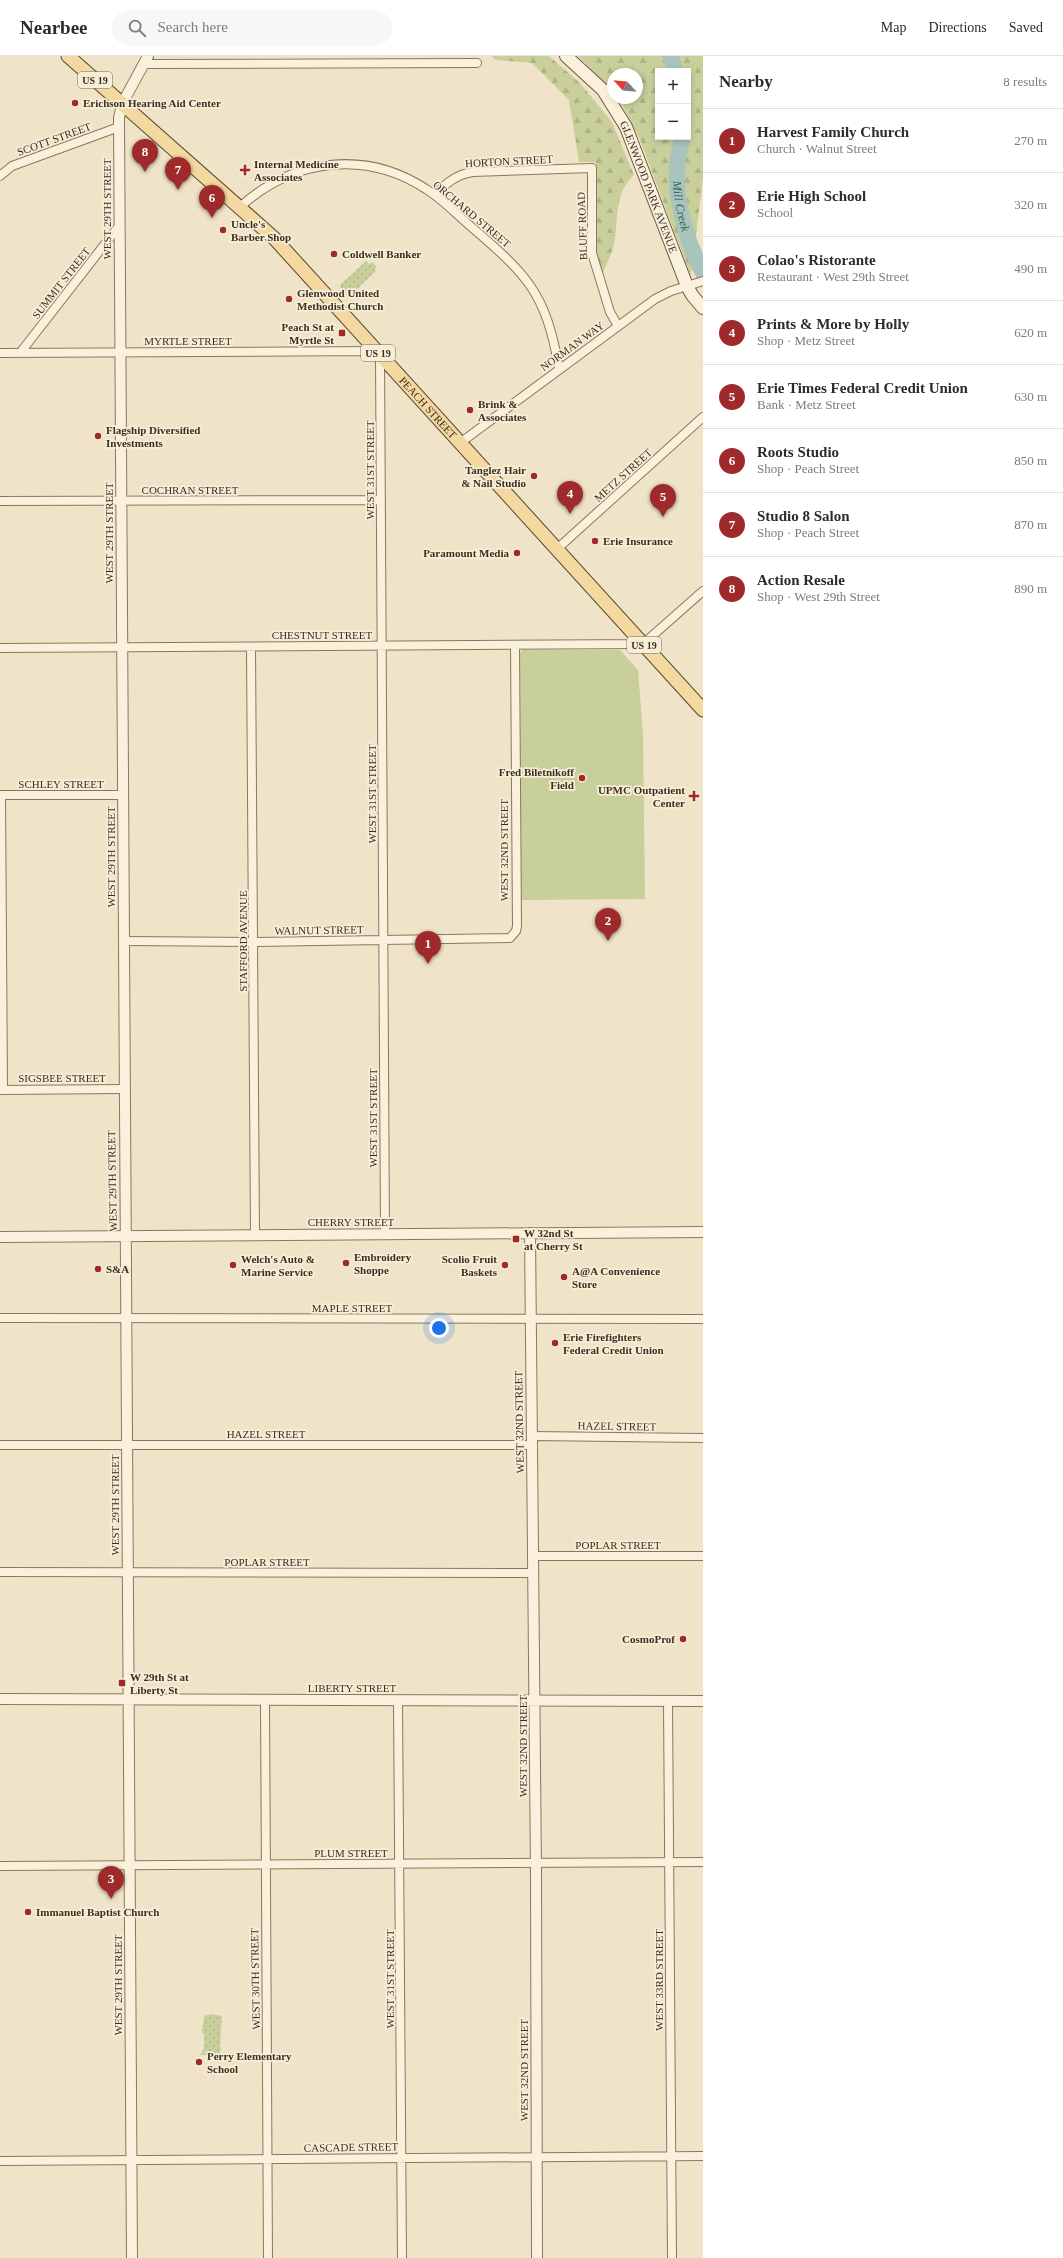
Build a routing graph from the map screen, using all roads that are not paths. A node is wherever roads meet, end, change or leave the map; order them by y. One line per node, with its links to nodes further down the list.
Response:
1 (68, 56): 5 (main road, PEACH STREET / US 19)
2 (566, 56): 12 (main road, GLENWOOD PARK AVENUE)
3 (145, 60): 4 (street); 5 (street)
4 (477, 63)
5 (122, 104): 6 (street, WEST 29TH STREET); 10 (main road, PEACH STREET / US 19)
6 (119, 127): 8 (street, SCOTT STREET); 11 (street, WEST 29TH STREET)
7 (592, 168): 9 (street, HORTON STREET); 14 (street, BLUFF ROAD)
8 (0, 176)
9 (435, 195): 10 (street, ORCHARD STREET); 19 (street, ORCHARD STREET)
10 (240, 207): 18 (main road, PEACH STREET / US 19)
11 (119, 226): 15 (street, WEST 29TH STREET); 17 (street, SUMMIT STREET)
12 (696, 284): 13 (main road, GLENWOOD PARK AVENUE); 14 (street, NORMAN WAY)
13 (703, 308)
14 (618, 326): 19 (street, NORMAN WAY)
15 (120, 352): 17 (street, MYRTLE STREET); 18 (street, MYRTLE STREET); 24 (street, WEST 29TH STREET)
16 (0, 353): 17 (street, MYRTLE STREET)
17 (20, 353)
18 (378, 353): 21 (main road, PEACH STREET / US 19); 22 (street, WEST 31ST STREET)
19 (559, 369): 21 (street, NORMAN WAY)
20 (703, 417): 25 (street, METZ STREET)
21 (460, 443): 25 (main road, PEACH STREET / US 19)
22 (381, 500): 24 (street, COCHRAN STREET); 30 (street, WEST 31ST STREET)
23 (0, 501): 24 (street, COCHRAN STREET)
24 (121, 501): 31 (street, WEST 29TH STREET)
25 (557, 549): 27 (main road, PEACH STREET / US 19)
26 (703, 591): 27 (street)
27 (643, 644): 28 (street, CHESTNUT STREET); 33 (main road, PEACH STREET / US 19)
28 (515, 645): 30 (street, CHESTNUT STREET); 36 (street, WEST 32ND STREET)
29 (251, 646): 30 (street, CHESTNUT STREET); 31 (street, CHESTNUT STREET); 39 (street, STAFFORD AVENUE)
30 (382, 646): 37 (street, WEST 31ST STREET)
31 (121, 647): 32 (street, CHESTNUT STREET); 35 (street, WEST 29TH STREET)
32 (0, 648)
33 (703, 710)
34 (1, 795): 35 (street, SCHLEY STREET); 41 (street)
35 (123, 795): 38 (street, WEST 29TH STREET)
36 (514, 934): 37 (street, WALNUT STREET)
37 (384, 940): 39 (street, WALNUT STREET); 44 (street, WEST 31ST STREET)
38 (123, 942): 39 (street, WALNUT STREET); 40 (street, WEST 29TH STREET)
39 (254, 942): 45 (street, STAFFORD AVENUE)
40 (123, 1089): 41 (street, SIGSBEE STREET); 46 (street, WEST 29TH STREET)
41 (2, 1090)
42 (703, 1232): 43 (street, CHERRY STREET)
43 (530, 1233): 44 (street, CHERRY STREET); 50 (street, WEST 32ND STREET)
44 (385, 1234): 45 (street, CHERRY STREET)
45 (255, 1235): 46 (street, CHERRY STREET)
46 (125, 1236): 47 (street, CHERRY STREET); 49 (street, WEST 29TH STREET)
47 (0, 1237)
48 (0, 1318): 49 (street, MAPLE STREET)
49 (126, 1318): 50 (street, MAPLE STREET); 55 (street, WEST 29TH STREET)
50 (530, 1319): 51 (street, MAPLE STREET); 53 (street, WEST 32ND STREET)
51 (703, 1319)
52 (703, 1438): 53 (street, HAZEL STREET)
53 (531, 1441): 55 (street, HAZEL STREET); 56 (street, WEST 32ND STREET)
54 (0, 1445): 55 (street, HAZEL STREET)
55 (126, 1445): 59 (street, WEST 29TH STREET)
56 (533, 1556): 57 (street, POPLAR STREET); 60 (street, WEST 32ND STREET)
57 (703, 1556)
58 (0, 1572): 59 (street, POPLAR STREET)
59 (127, 1572): 60 (street, POPLAR STREET); 62 (street, WEST 29TH STREET)
60 (533, 1573): 65 (street, WEST 32ND STREET)
61 (0, 1699): 62 (street, LIBERTY STREET)
62 (128, 1699): 63 (street, LIBERTY STREET); 73 (street, WEST 29TH STREET)
63 (264, 1700): 64 (street, LIBERTY STREET); 71 (street, WEST 30TH STREET)
64 (398, 1700): 65 (street, LIBERTY STREET); 72 (street, WEST 31ST STREET)
65 (534, 1700): 66 (street, LIBERTY STREET); 70 (street, WEST 32ND STREET)
66 (668, 1701): 67 (street, LIBERTY STREET); 68 (street, WEST 33RD STREET)
67 (703, 1701)
68 (670, 1862): 69 (street, PLUM STREET); 70 (street, PLUM STREET); 75 (street, WEST 33RD STREET)
69 (703, 1862)
70 (536, 1863): 72 (street, PLUM STREET); 78 (street, WEST 32ND STREET)
71 (265, 1864): 72 (street, PLUM STREET); 73 (street, PLUM STREET); 80 (street, WEST 30TH STREET)
72 (400, 1864): 77 (street, WEST 31ST STREET)
73 (129, 1865): 74 (street, PLUM STREET); 79 (street, WEST 29TH STREET)
74 (0, 1866)
75 (672, 2156): 76 (street, CASCADE STREET); 78 (street, CASCADE STREET); 86 (street, WEST 33RD STREET)
76 (703, 2156)
77 (401, 2157): 78 (street, CASCADE STREET); 80 (street, CASCADE STREET); 84 (street, WEST 31ST STREET)
78 (536, 2157): 85 (street, WEST 32ND STREET)
79 (131, 2160): 80 (street, CASCADE STREET); 81 (street, CASCADE STREET); 82 (street, WEST 29TH STREET)
80 (268, 2160): 83 (street, WEST 30TH STREET)
81 (0, 2161)
82 (132, 2258)
83 (268, 2258)
84 (402, 2258)
85 (537, 2258)
86 (672, 2258)

